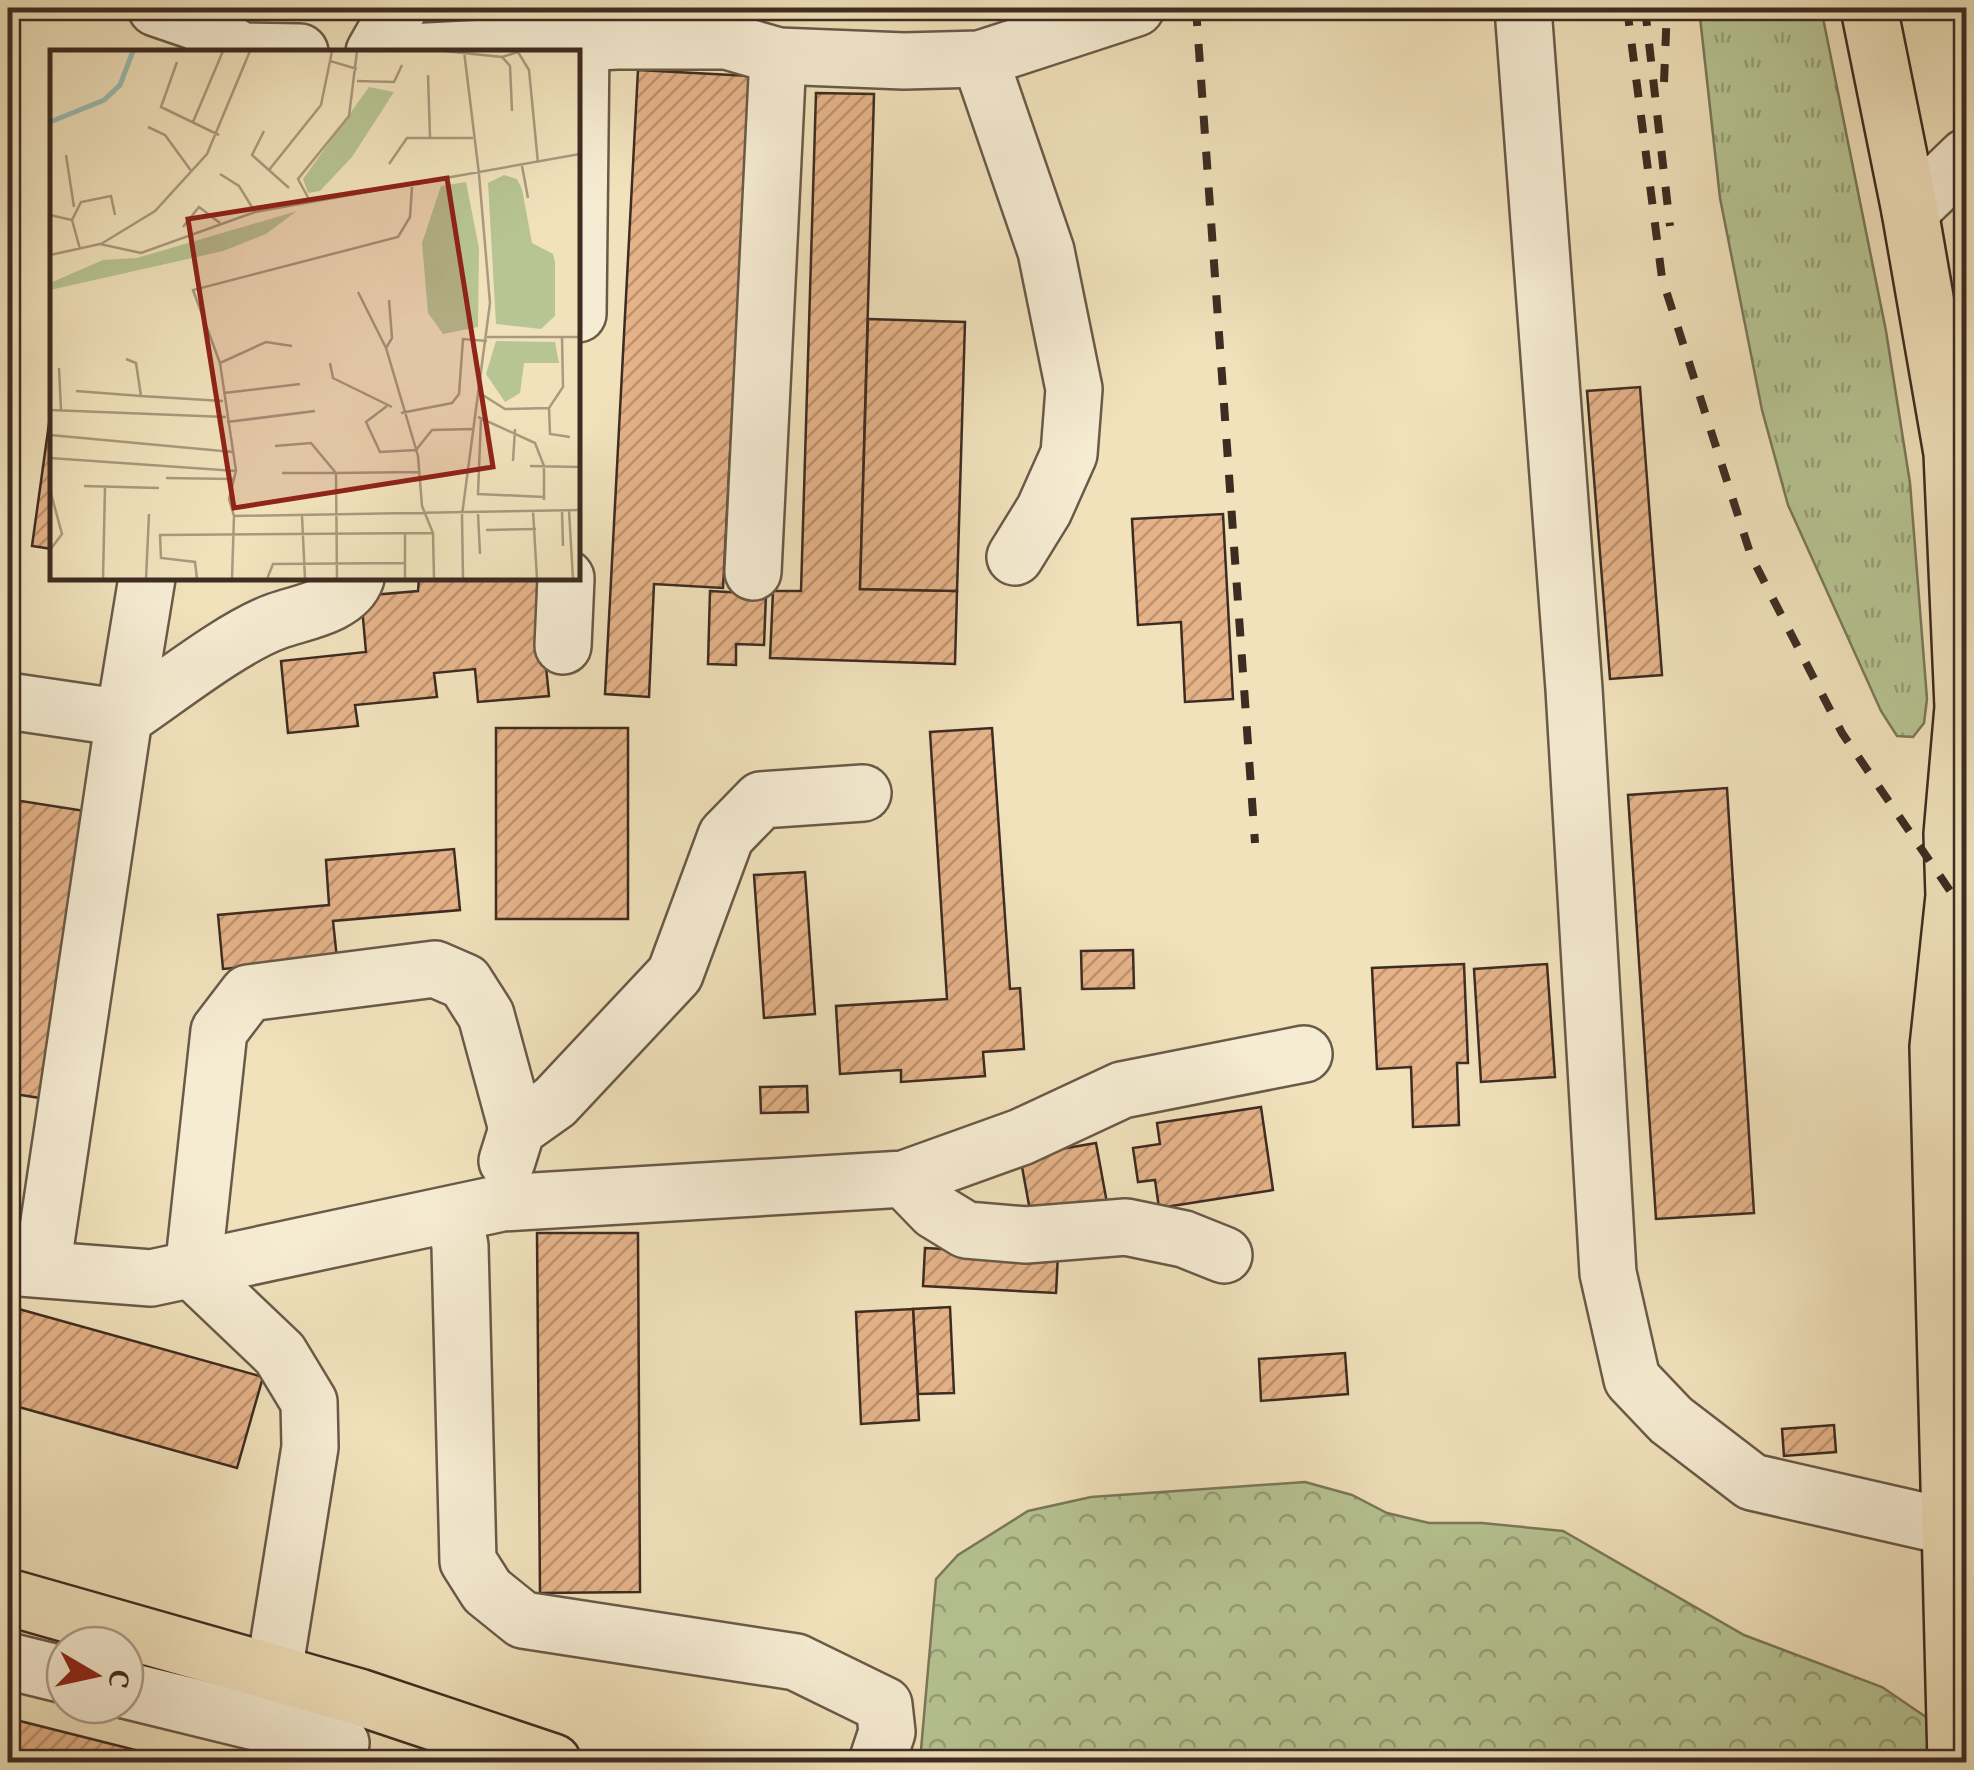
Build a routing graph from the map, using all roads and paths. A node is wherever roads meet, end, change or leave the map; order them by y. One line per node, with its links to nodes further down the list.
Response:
1 (399, 8): 9 (street)
2 (1136, 8): 12 (street)
3 (1522, 8): 35 (street)
4 (1869, 8): 14 (main road)
5 (209, 19): 8 (street)
6 (733, 24): 7 (street); 11 (street)
7 (607, 30): 10 (street); 15 (street)
8 (294, 50)
9 (375, 50)
10 (428, 50)
11 (778, 56): 12 (street); 18 (street)
12 (980, 59): 17 (street)
13 (1966, 157): 14 (street)
14 (1910, 211): 16 (main road)
15 (580, 294)
16 (1959, 450): 22 (main road)
17 (1015, 557)
18 (753, 572)
19 (148, 580): 25 (street)
20 (356, 580): 25 (street)
21 (566, 580): 23 (street)
22 (1962, 616): 27 (main road)
23 (562, 646)
24 (8, 701): 25 (street)
25 (124, 718): 33 (street)
26 (863, 794): 29 (street)
27 (1959, 826): 35 (main road)
28 (1304, 1054): 30 (street)
29 (518, 1129): 31 (street); 34 (street)
30 (904, 1179): 31 (street); 32 (street)
31 (478, 1209): 34 (street); 43 (street)
32 (1224, 1255)
33 (25, 1268): 34 (street)
34 (193, 1271): 39 (street)
35 (1949, 1527): 44 (main road)
36 (8, 1597): 39 (main road)
37 (8, 1662): 38 (street)
38 (45, 1671)
39 (274, 1672): 41 (main road)
40 (145, 1694): 41 (street)
41 (344, 1734): 42 (main road)
42 (522, 1758)
43 (877, 1762)
44 (1956, 1762)

